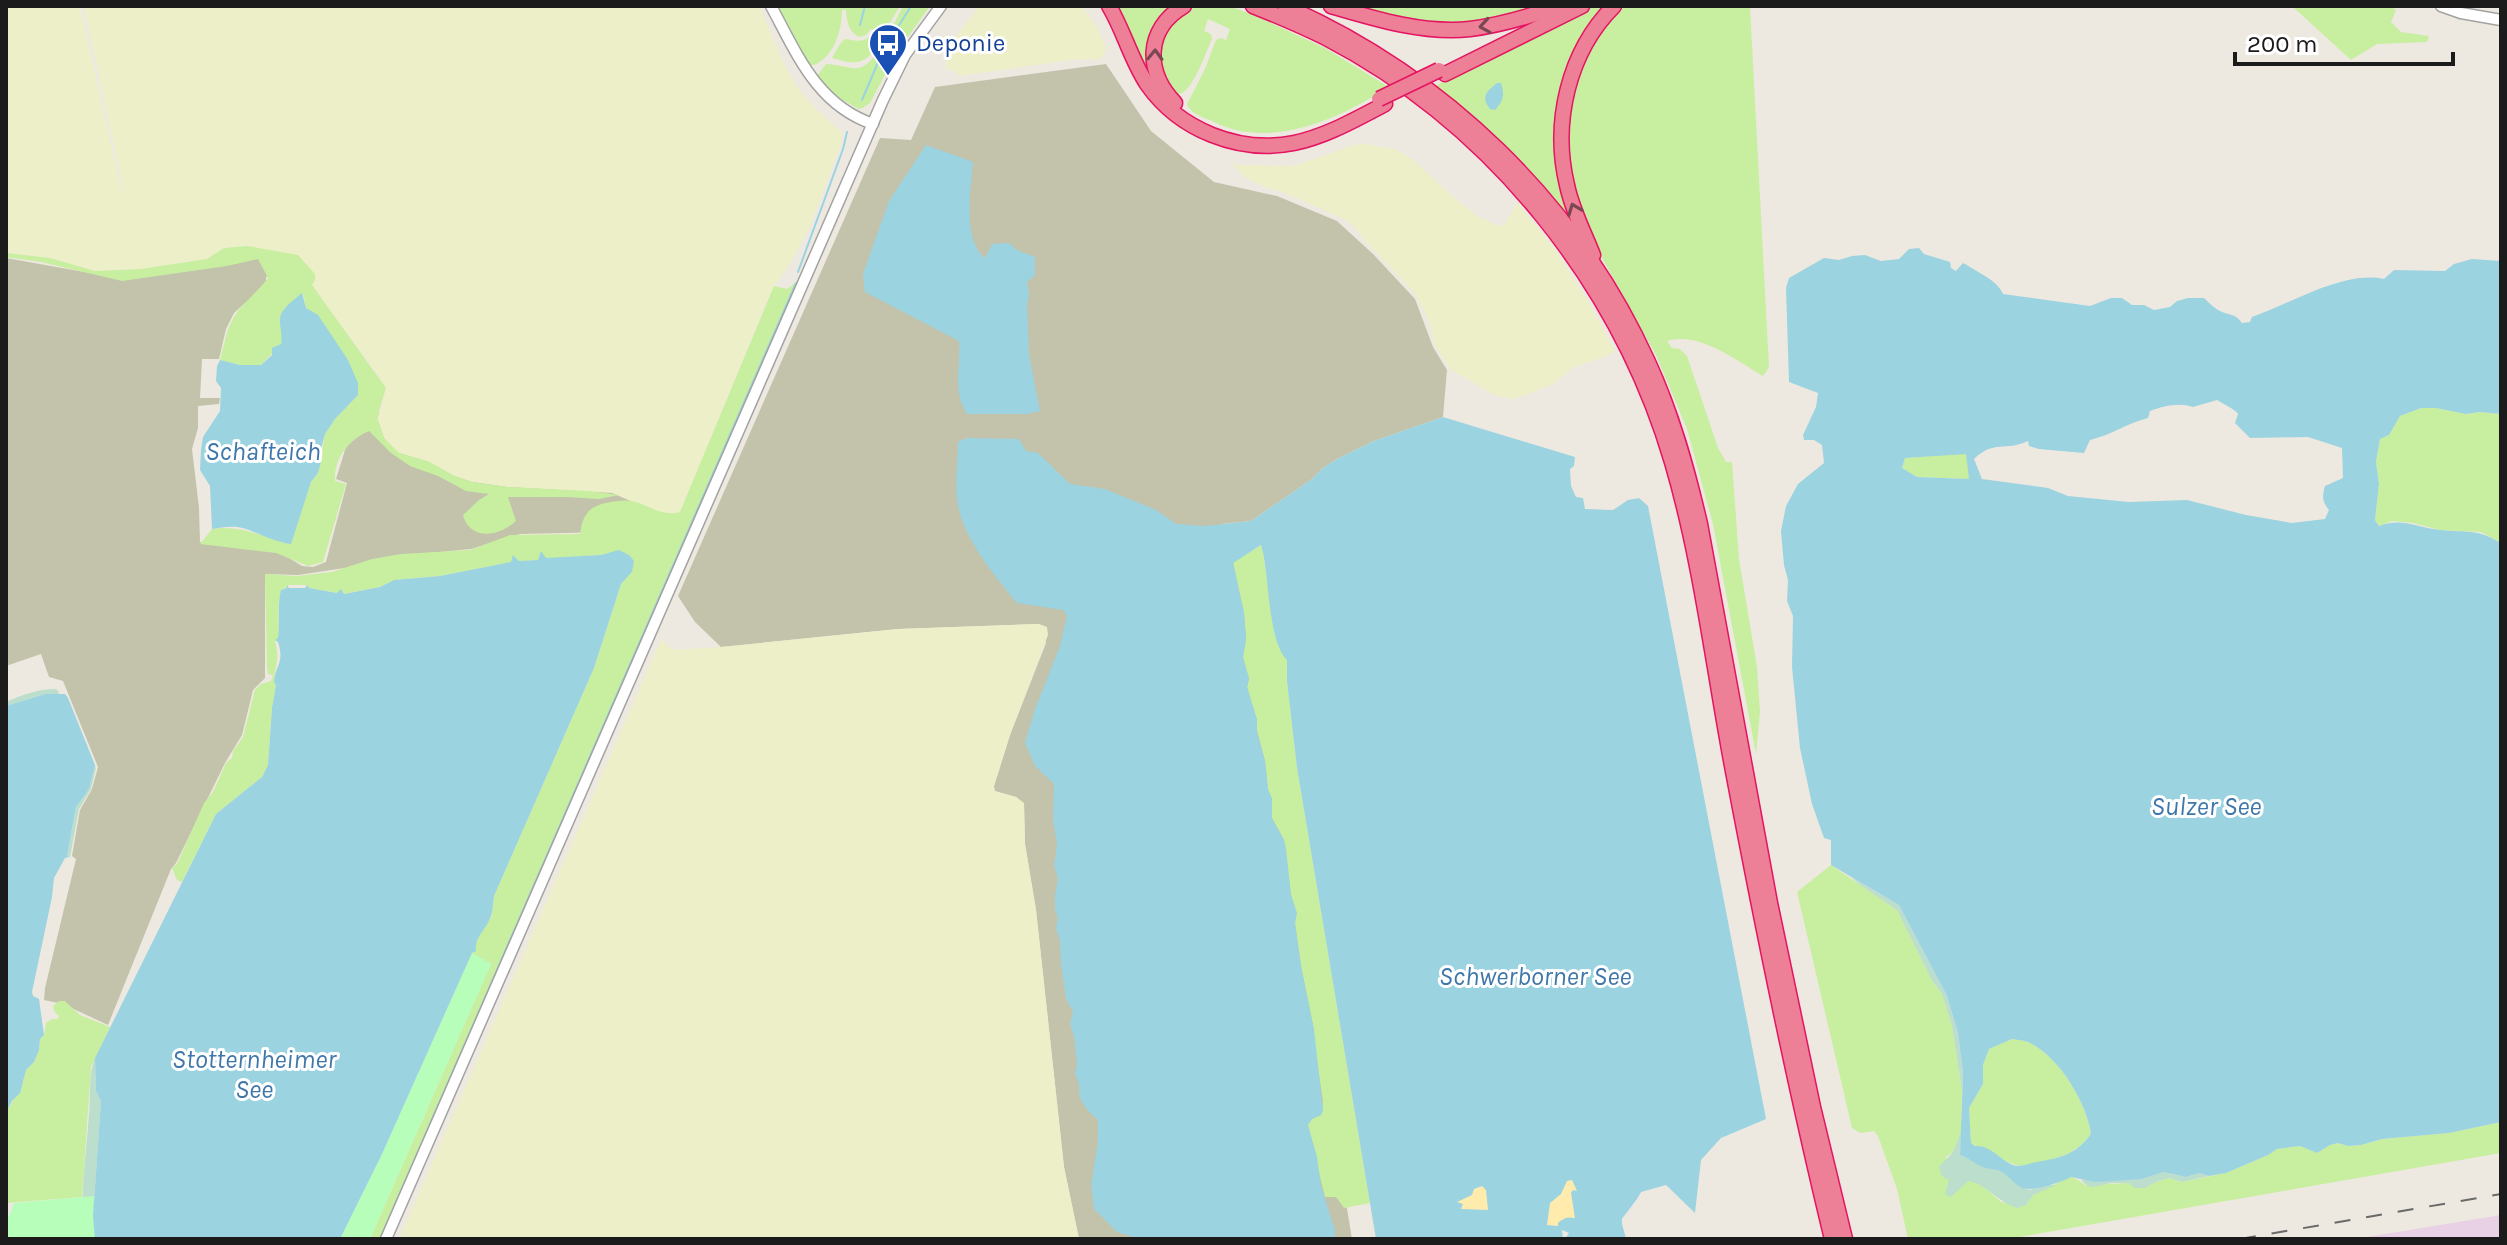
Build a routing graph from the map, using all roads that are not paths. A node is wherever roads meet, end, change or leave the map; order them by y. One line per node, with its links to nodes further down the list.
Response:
1 (771, 6): 15 (street)
2 (941, 6): 15 (street)
3 (1109, 6): 14 (highway)
4 (1184, 6): 14 (highway, one-way to 4)
5 (1253, 6): 17 (highway)
6 (1285, 6): 16 (highway)
7 (1331, 6): 8 (highway, one-way to 7)
8 (1561, 6): 13 (highway)
9 (1582, 6): 13 (highway)
10 (1614, 6): 16 (highway, one-way to 10)
11 (2441, 6): 12 (street)
12 (2501, 20)
13 (1442, 72): 14 (highway, bridge)
14 (1382, 102)
15 (873, 124): 18 (street)
16 (1604, 281): 17 (highway)
17 (1837, 1234)
18 (386, 1239)

